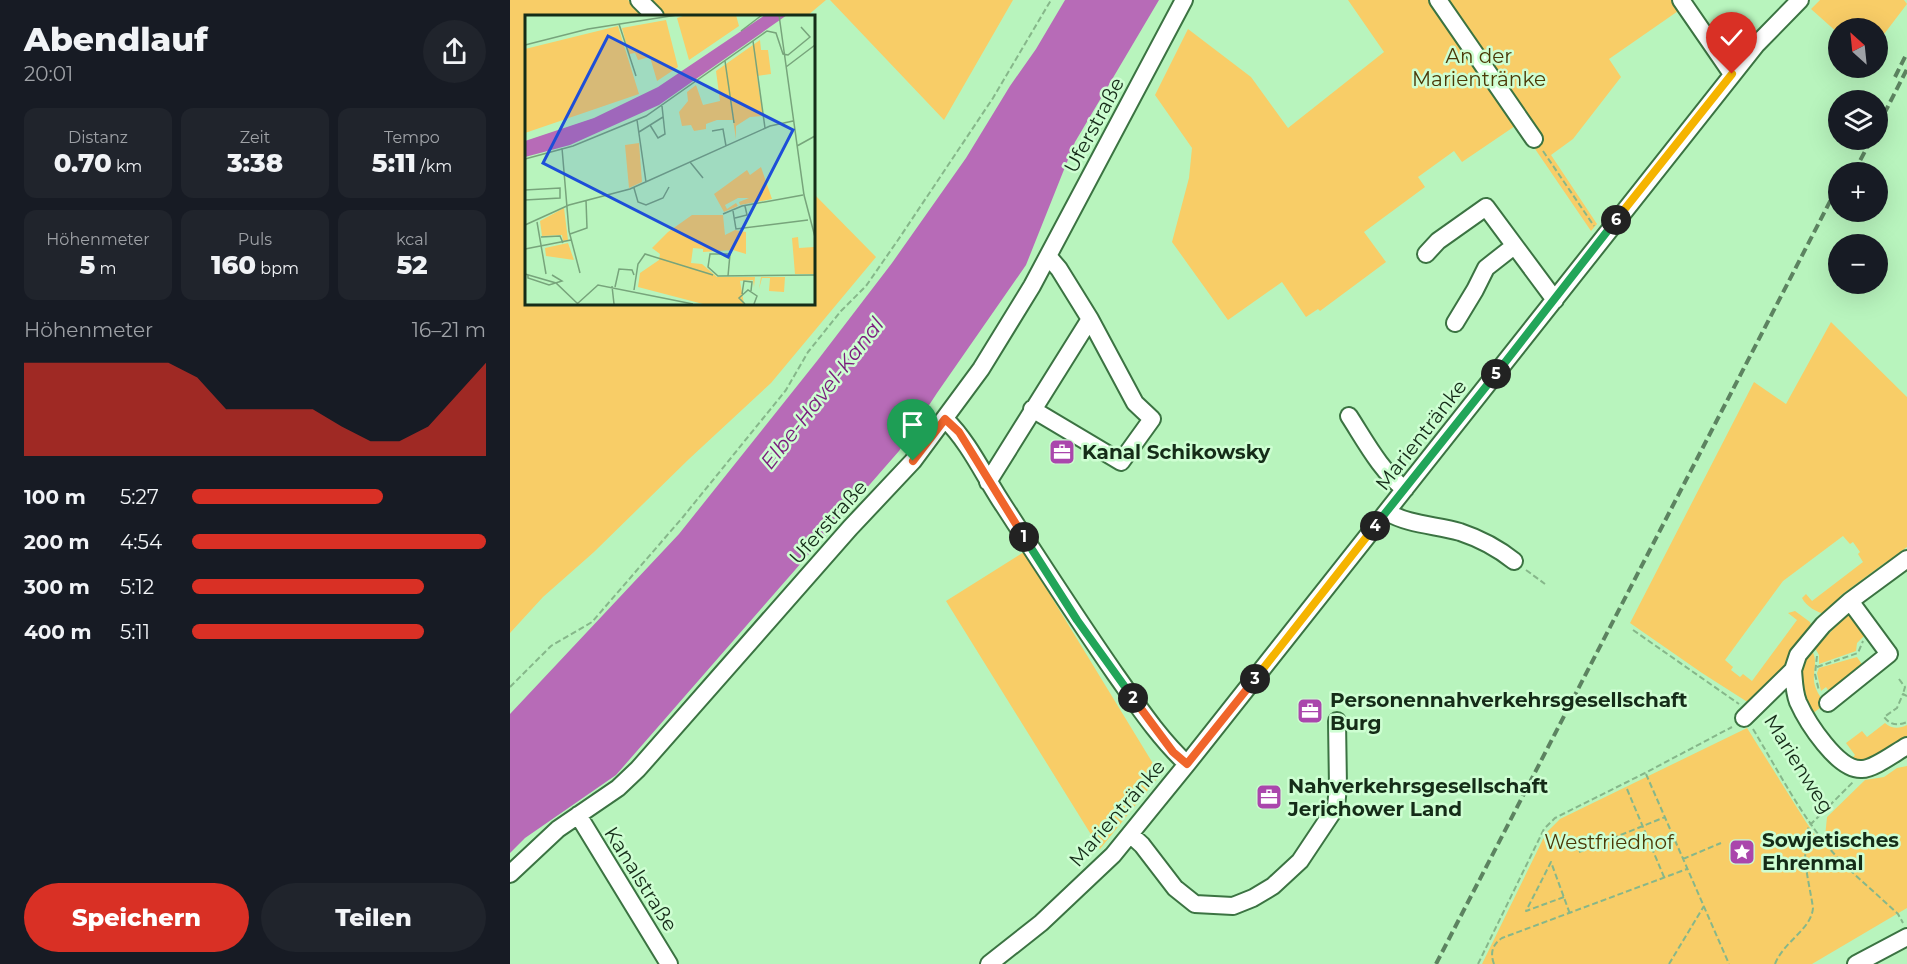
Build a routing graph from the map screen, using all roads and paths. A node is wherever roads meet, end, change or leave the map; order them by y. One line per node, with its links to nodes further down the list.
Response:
1 (639, 0): 7 (street)
2 (1051, 0): 31 (path)
3 (1184, 0): 13 (street, Uferstraße)
4 (1438, 0): 9 (street)
5 (1681, 0): 8 (street)
6 (1800, 0): 8 (street, Marientränke)
7 (654, 15)
8 (1732, 74): 10 (street, Marientränke)
9 (1534, 139): 10 (path)
10 (1602, 238): 14 (street, Marientränke)
11 (1514, 246): 12 (street); 14 (street); 16 (street)
12 (1426, 254)
13 (1048, 256): 15 (street); 19 (street, Uferstraße)
14 (1555, 300): 21 (street, Marientränke)
15 (1090, 319): 17 (street); 17 (street)
16 (1455, 323)
17 (1032, 410): 20 (street)
18 (1349, 416): 21 (street)
19 (945, 419): 20 (street); 42 (street, Uferstraße)
20 (988, 482): 38 (street)
21 (1404, 489): 22 (street, Marientränke)
22 (1387, 512): 24 (street); 38 (street, Marientränke)
23 (1907, 559): 26 (street, Marienweg)
24 (1514, 561): 25 (path)
25 (1545, 584)
26 (1850, 601): 28 (street); 29 (street, Marienweg)
27 (1633, 630): 34 (path, Marienweg)
28 (1873, 632): 33 (street); 33 (path)
29 (1793, 670): 34 (street, Marienweg); 39 (street, Marienweg)
30 (1899, 679): 32 (path)
31 (510, 687)
32 (1905, 695): 36 (path)
33 (1828, 703)
34 (1746, 715): 40 (path); 44 (path, Marienweg)
35 (1337, 721): 46 (street)
36 (1907, 722)
37 (1907, 746): 39 (street)
38 (1187, 764): 46 (street, Marientränke)
39 (1863, 770): 44 (path)
40 (1646, 773): 43 (path); 60 (path)
41 (1627, 789): 45 (path)
42 (578, 815): 51 (street, Uferstraße); 58 (street, Kanalstraße)
43 (1665, 817): 45 (path); 49 (path)
44 (1810, 823): 56 (path, Marienweg); 64 (path)
45 (1643, 826): 48 (path); 52 (path)
46 (1130, 834): 59 (street, Marientränke)
47 (1721, 843): 49 (path)
48 (1579, 852)
49 (1683, 859): 50 (path)
50 (1687, 869): 52 (path); 54 (path)
51 (510, 874)
52 (1664, 878): 55 (path)
53 (1564, 897): 53 (path); 55 (path)
54 (1704, 906): 62 (path); 63 (path)
55 (1570, 914): 61 (path)
56 (1907, 930)
57 (1907, 937): 65 (street)
58 (669, 964)
59 (989, 964)
60 (1478, 964)
61 (1494, 964)
62 (1669, 964)
63 (1729, 964)
64 (1775, 964)
65 (1856, 964)

